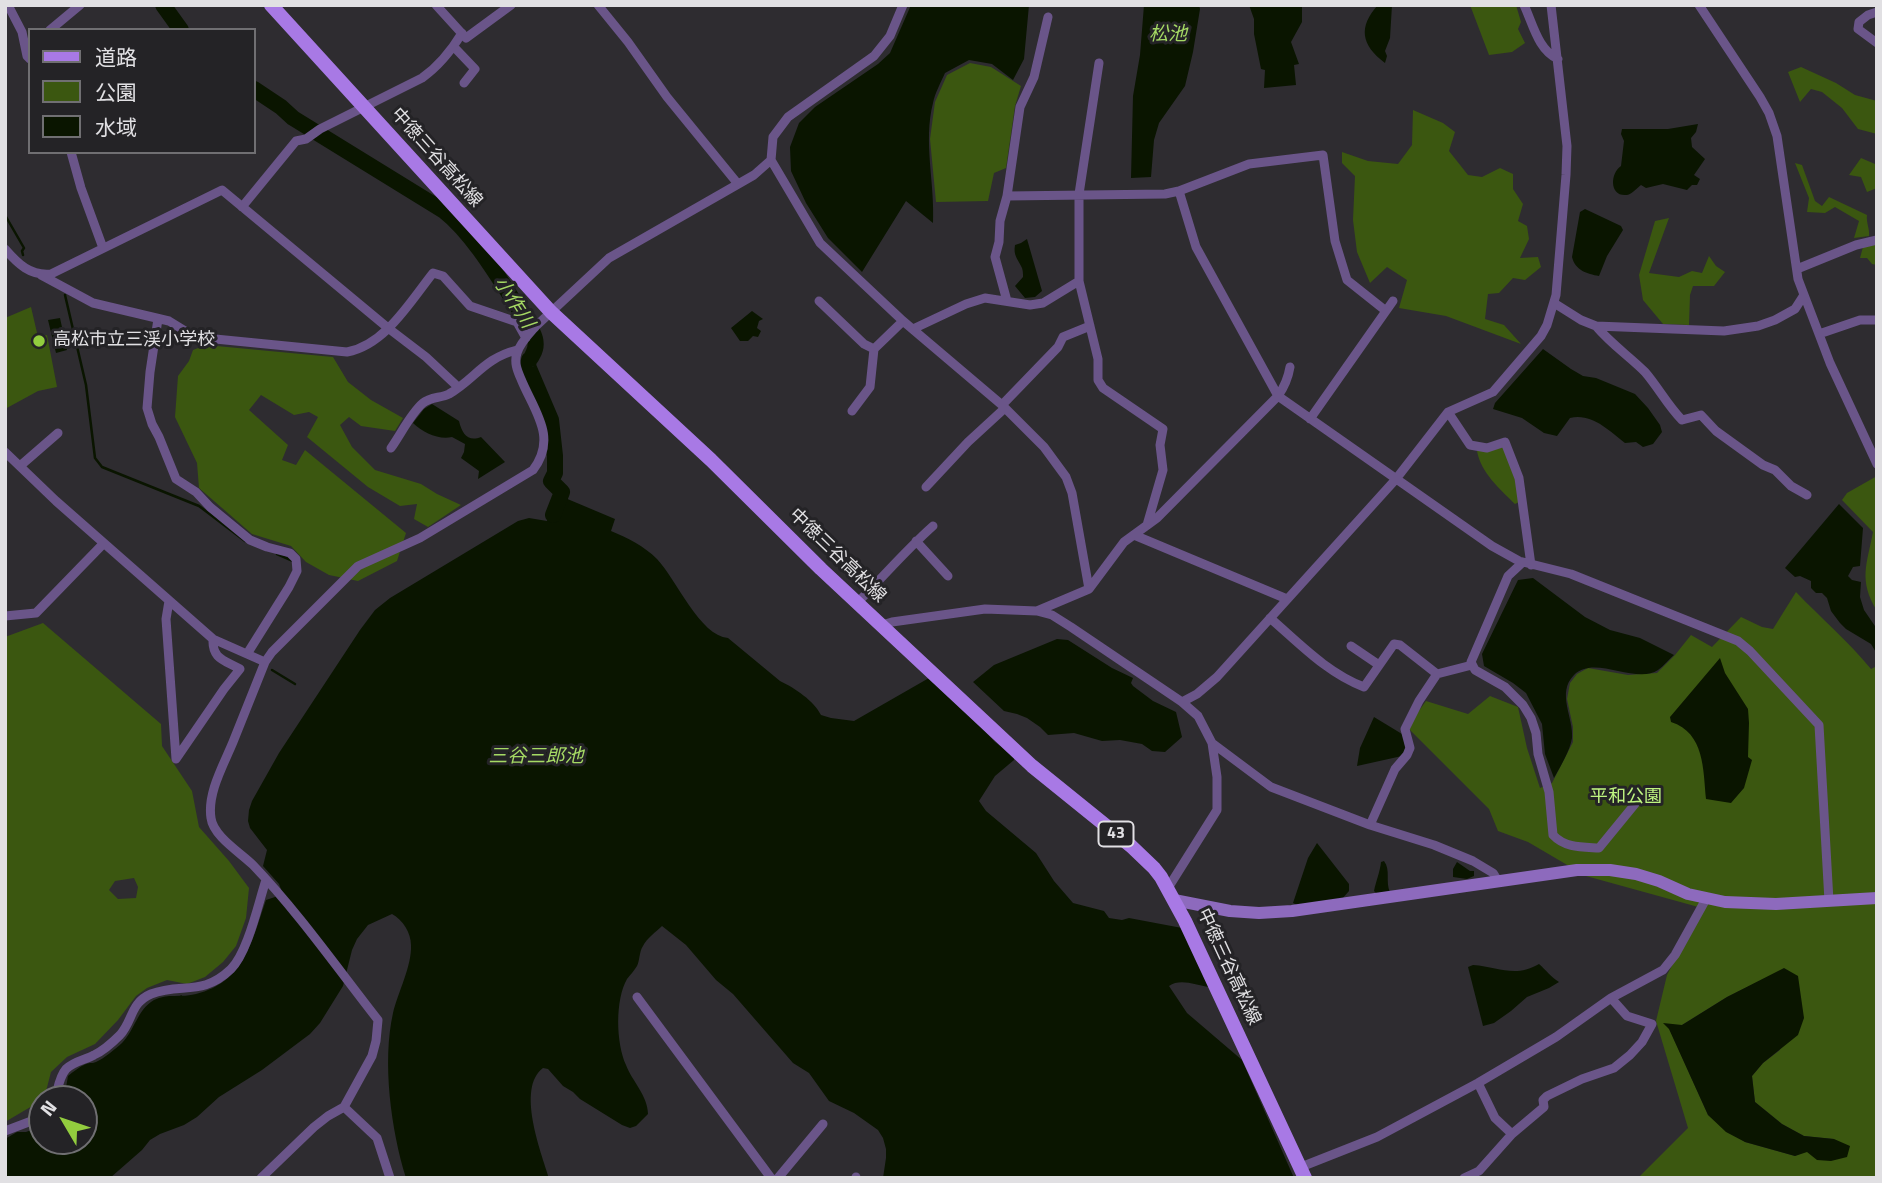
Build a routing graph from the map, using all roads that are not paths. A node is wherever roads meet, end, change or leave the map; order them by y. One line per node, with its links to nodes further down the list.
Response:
1 (8, 5): 16 (street)
2 (80, 5): 13 (street)
3 (271, 5): 21 (main road, 中徳三谷高松線 / 43)
4 (436, 5): 14 (street)
5 (511, 5): 14 (street)
6 (598, 5): 24 (street)
7 (1524, 5): 18 (street)
8 (1551, 5): 18 (street)
9 (1699, 5): 32 (street)
10 (900, 6): 23 (street)
11 (1877, 12): 15 (street)
12 (1048, 17): 27 (street)
13 (52, 28)
14 (462, 33): 17 (street)
15 (1877, 43)
16 (28, 45)
17 (454, 47): 20 (street); 21 (street)
18 (1558, 59): 39 (street)
19 (1099, 63): 26 (street)
20 (464, 83)
21 (363, 107): 28 (street); 41 (main road, 中徳三谷高松線 / 43)
22 (72, 154): 30 (street)
23 (771, 160): 24 (street); 44 (street)
24 (738, 184): 41 (street)
25 (1179, 191): 26 (street); 40 (street); 55 (street)
26 (1079, 194): 27 (street); 34 (street)
27 (1007, 195): 37 (street)
28 (242, 207): 30 (street); 47 (street)
29 (1877, 240): 32 (street)
30 (103, 248): 33 (street)
31 (5, 249): 33 (street)
32 (1797, 270): 35 (street)
33 (41, 275): 42 (street)
34 (1079, 281): 37 (street); 45 (street)
35 (1804, 295): 46 (street); 49 (street)
36 (819, 301): 51 (street)
37 (1007, 301): 48 (street)
38 (1393, 301): 40 (street)
39 (1553, 303): 46 (street); 58 (street)
40 (1386, 311): 59 (street)
41 (551, 312): 50 (street); 78 (main road, 中徳三谷高松線 / 43)
42 (158, 319): 47 (street); 85 (street)
43 (1877, 320): 49 (street)
44 (903, 321): 48 (street); 51 (street)
45 (1090, 326): 56 (street); 68 (street)
46 (1596, 326): 67 (street)
47 (388, 328): 50 (street); 54 (street)
48 (913, 329): 56 (street)
49 (1819, 334): 63 (street)
50 (528, 336): 52 (street)
51 (874, 349): 57 (street)
52 (517, 350): 54 (street); 86 (street)
53 (1290, 367): 55 (street)
54 (458, 387): 61 (street)
55 (1278, 396): 59 (street); 68 (street)
56 (1003, 406): 66 (street); 75 (street)
57 (852, 411)
58 (1448, 412): 65 (street); 73 (street)
59 (1310, 419): 65 (street)
60 (58, 433): 64 (street)
61 (391, 448)
62 (5, 452): 64 (street)
63 (1877, 464)
64 (20, 466): 72 (street)
65 (1396, 479): 73 (street); 76 (street)
66 (926, 487)
67 (1807, 495)
68 (1147, 525): 70 (street)
69 (933, 526): 71 (street)
70 (1134, 535): 75 (street); 76 (street)
71 (916, 541): 74 (street); 78 (street)
72 (104, 543): 77 (street); 80 (street)
73 (1527, 563): 87 (street); 99 (street)
74 (948, 576)
75 (1089, 589): 79 (street)
76 (1287, 599): 81 (street)
77 (169, 601): 83 (street); 83 (street)
78 (857, 603): 82 (main road, 中徳三谷高松線 / 43)
79 (1037, 611): 82 (street); 90 (street)
80 (5, 616)
81 (1270, 618): 88 (street); 90 (street)
82 (882, 625): 96 (main road, 中徳三谷高松線 / 43)
83 (214, 639): 85 (street)
84 (1351, 646): 88 (street)
85 (247, 654): 86 (street)
86 (265, 662): 94 (street)
87 (1472, 665): 89 (street); 92 (street)
88 (1379, 666): 89 (street)
89 (1437, 674): 93 (street)
90 (1182, 702): 91 (street)
91 (1212, 743): 93 (street); 96 (street)
92 (1634, 804)
93 (1370, 825): 95 (street)
94 (266, 880): 103 (street); 104 (street)
95 (1498, 881): 96 (street); 98 (street)
96 (1171, 894): 109 (main road, 中徳三谷高松線 / 43)
97 (1877, 898): 99 (street)
98 (1706, 899): 99 (street); 101 (street)
99 (1829, 901)
100 (637, 997): 112 (street)
101 (1611, 998): 102 (street); 108 (street)
102 (1478, 1083): 108 (street); 109 (street)
103 (60, 1085)
104 (344, 1107): 110 (street); 111 (street)
105 (28, 1122): 107 (street)
106 (823, 1124): 113 (street)
107 (5, 1131)
108 (1512, 1133): 114 (street)
109 (1303, 1173)
110 (261, 1178)
111 (390, 1178)
112 (771, 1178)
113 (778, 1178)
114 (1464, 1178)

